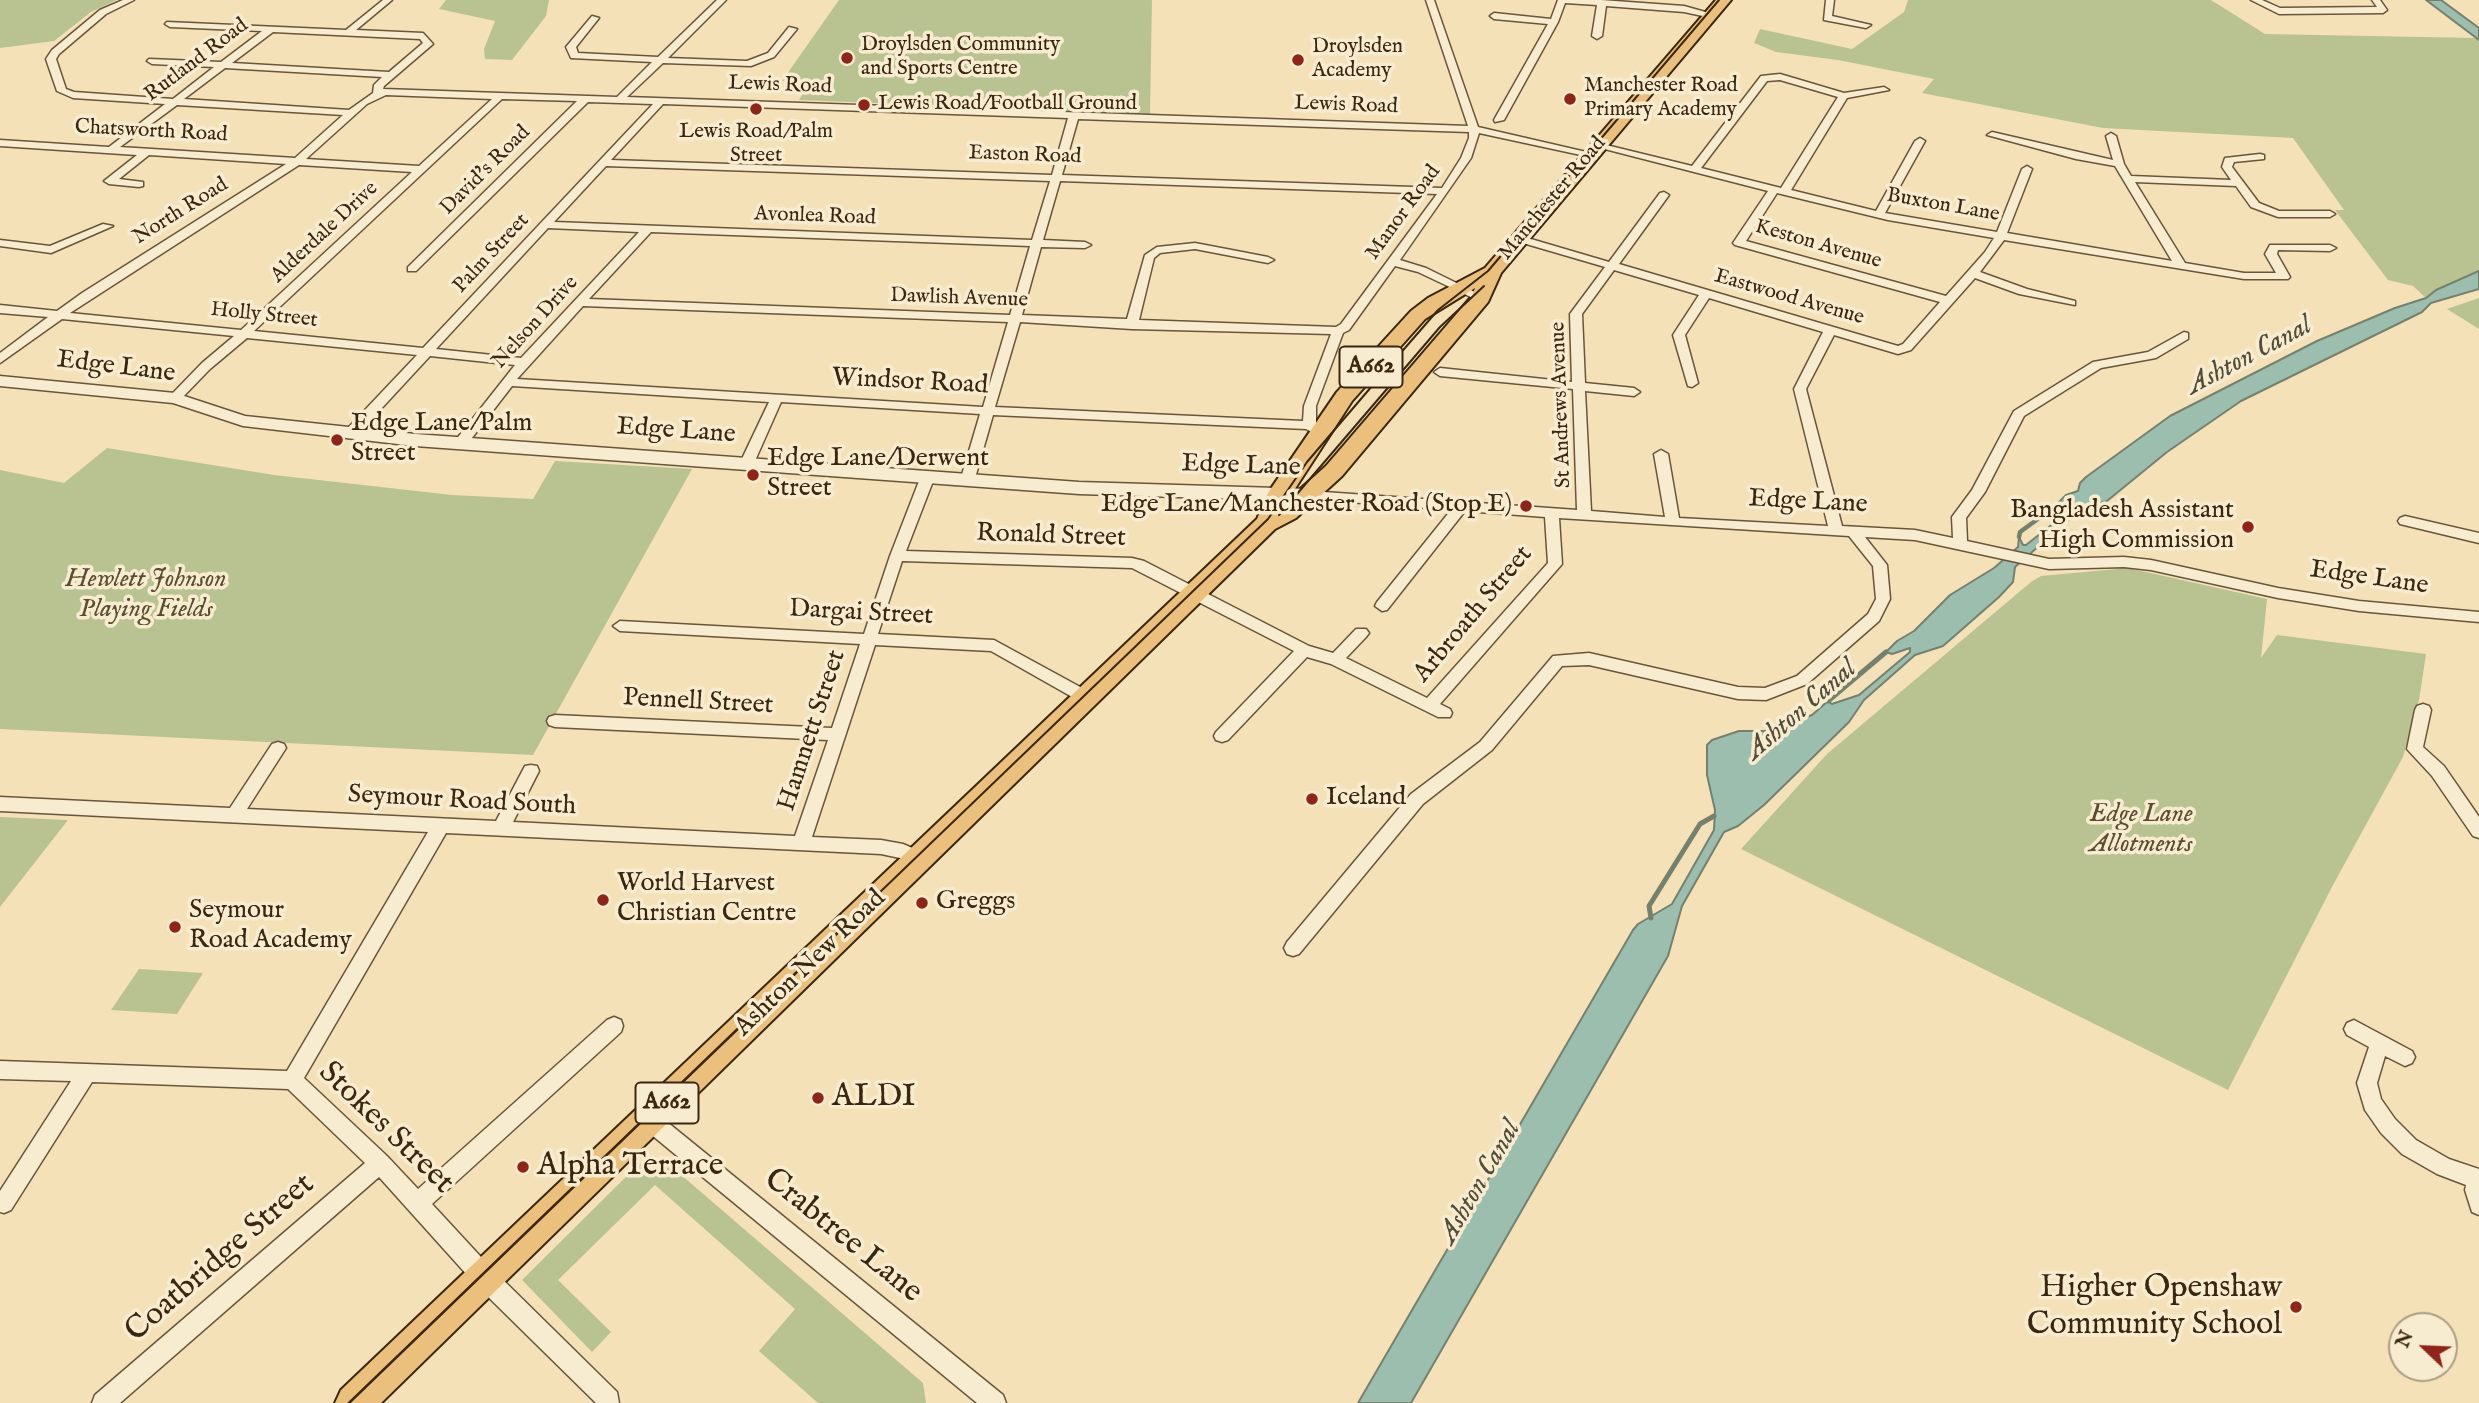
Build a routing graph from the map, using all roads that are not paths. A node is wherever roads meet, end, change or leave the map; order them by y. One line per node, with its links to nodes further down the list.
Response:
1 (130, 0): 34 (street)
2 (388, 0): 21 (street)
3 (722, 0): 24 (street)
4 (1430, 0): 38 (street)
5 (1564, 0): 11 (street); 16 (street)
6 (1661, 0): 12 (street)
7 (1724, 0): 13 (main road, Manchester Road / A662)
8 (1830, 0): 18 (street)
9 (2255, 0): 10 (street)
10 (2376, 0)
11 (1602, 3): 12 (street); 22 (street)
12 (1684, 9): 13 (street)
13 (1712, 15): 44 (main road, Manchester Road / A662)
14 (1494, 16): 16 (street)
15 (595, 18): 24 (street)
16 (1554, 22): 37 (street)
17 (170, 24): 19 (street)
18 (1866, 25)
19 (271, 29): 21 (street); 25 (street, Rutland Road)
20 (792, 29): 24 (street)
21 (347, 33): 26 (street)
22 (1597, 36)
23 (152, 61): 25 (street)
24 (659, 61): 32 (street)
25 (222, 66): 26 (street); 34 (street, Rutland Road)
26 (389, 75): 28 (street)
27 (1884, 90): 30 (street)
28 (378, 93): 29 (street, Lewis Road); 35 (street, North Road)
29 (500, 96): 31 (street, Lewis Road); 50 (street, Alderdale Drive)
30 (1844, 96): 52 (street); 58 (street)
31 (586, 98): 32 (street, Lewis Road); 77 (street, David's Road)
32 (618, 100): 33 (street, Lewis Road)
33 (661, 101): 36 (street, Lewis Road); 48 (street, Palm Street)
34 (174, 102): 35 (street); 43 (street, Rutland Road)
35 (352, 113): 47 (street, North Road)
36 (1074, 116): 38 (street, Lewis Road); 53 (street)
37 (1499, 120)
38 (1474, 129): 44 (street, Lewis Road); 57 (street, Manor Road)
39 (1992, 135): 49 (street)
40 (2111, 136): 49 (street)
41 (1920, 141): 61 (street)
42 (0, 143): 43 (street, Chatsworth Road)
43 (113, 149): 45 (street, Chatsworth Road)
44 (1594, 150): 52 (street, Buxton Lane); 66 (main road, Manchester Road / A662)
45 (148, 151): 47 (street, Chatsworth Road); 56 (street)
46 (2260, 158): 55 (street)
47 (299, 160): 50 (street, Chatsworth Road); 87 (street, North Road)
48 (603, 163): 53 (street, Easton Road); 62 (street, Palm Street)
49 (2119, 164): 54 (street)
50 (420, 169): 92 (street, Alderdale Drive)
51 (2027, 169): 65 (street, Eastwood Avenue)
52 (1694, 170): 58 (street, Buxton Lane)
53 (1056, 176): 57 (street, Easton Road); 68 (street)
54 (2129, 178): 55 (street); 75 (street)
55 (2236, 183): 60 (street)
56 (139, 184)
57 (1445, 191): 74 (street, Manor Road)
58 (1779, 191): 61 (street, Buxton Lane); 83 (street, Keston Avenue)
59 (1664, 195): 76 (street, St Andrews Avenue)
60 (2330, 214)
61 (1879, 215): 65 (street, Buxton Lane)
62 (544, 225): 64 (street, Avonlea Road); 94 (street, Palm Street)
63 (107, 226): 67 (street)
64 (646, 231): 68 (street, Avonlea Road); 84 (street, Nelson Drive)
65 (2001, 235): 75 (street, Buxton Lane); 79 (street, Eastwood Avenue)
66 (1520, 239): 76 (street, Eastwood Avenue); 78 (main road, Manchester Road / A662)
67 (0, 243)
68 (1039, 243): 69 (street, Avonlea Road); 88 (street)
69 (1085, 245)
70 (1261, 247): 72 (street)
71 (2330, 248): 75 (street, Buxton Lane)
72 (1254, 258): 73 (street); 89 (street)
73 (1268, 260)
74 (1393, 262): 80 (street); 91 (street, Manor Road)
75 (2179, 263)
76 (1611, 265): 81 (street, Eastwood Avenue); 101 (street, St Andrews Avenue)
77 (412, 269)
78 (1492, 272): 80 (main road, Manchester Road / A662); 82 (main road, Manchester Road / A662)
79 (1974, 274): 83 (street, Eastwood Avenue); 85 (street)
80 (1460, 289): 82 (street); 106 (main road, Manchester Road / A662)
81 (1706, 293): 90 (street, Eastwood Avenue); 100 (street)
82 (1481, 298): 114 (main road, Manchester Road / A662)
83 (1948, 301): 90 (street, Eastwood Avenue)
84 (579, 302): 88 (street, Dawlish Avenue); 96 (street, Nelson Drive)
85 (2071, 303)
86 (0, 309): 87 (street, Holly Street)
87 (58, 316): 92 (street, Holly Street); 95 (street, North Road)
88 (1016, 320): 89 (street, Dawlish Avenue); 105 (street)
89 (1132, 325): 91 (street, Dawlish Avenue)
90 (1830, 330): 121 (street)
91 (1338, 331): 106 (street, Manor Road)
92 (246, 333): 94 (street, Holly Street); 103 (street, Alderdale Drive)
93 (2184, 336): 123 (street)
94 (428, 352): 96 (street, Holly Street); 107 (street, Palm Street)
95 (0, 359)
96 (524, 362): 99 (street, Nelson Drive)
97 (1440, 372): 101 (street)
98 (0, 381): 103 (street, Edge Lane)
99 (509, 382): 104 (street, Windsor Road); 108 (street, Nelson Drive)
100 (1692, 383)
101 (1578, 386): 102 (street); 117 (street, St Andrews Avenue)
102 (1634, 392)
103 (175, 398): 107 (street, Edge Lane)
104 (778, 398): 105 (street, Windsor Road); 110 (street)
105 (988, 410): 106 (street, Windsor Road); 112 (street)
106 (1314, 429): 113 (main road, Manchester Road / A662)
107 (351, 433): 108 (street, Edge Lane)
108 (460, 444): 110 (street, Edge Lane)
109 (1661, 454): 119 (street)
110 (747, 463): 111 (street, Edge Lane)
111 (928, 476): 112 (street, Edge Lane); 124 (street, Hamnett Street)
112 (968, 478): 113 (street, Edge Lane)
113 (1279, 493): 114 (street, Edge Lane); 120 (main road, Manchester Road / A662)
114 (1310, 495): 115 (street, Edge Lane); 120 (main road, Manchester Road / A662)
115 (1462, 506): 116 (street, Edge Lane); 126 (street)
116 (1552, 513): 117 (street, Edge Lane); 134 (street, Arbroath Street)
117 (1584, 516): 119 (street, Edge Lane)
118 (2405, 521): 122 (street)
119 (1673, 522): 121 (street, Edge Lane)
120 (1267, 523): 125 (main road, Ashton New Road / A662)
121 (1844, 531): 123 (street, Edge Lane); 148 (street)
122 (2479, 538)
123 (1960, 542): 127 (street, Edge Lane)
124 (897, 556): 125 (street, Ronald Street); 130 (street, Hamnett Street)
125 (1197, 593): 131 (street, Ronald Street); 133 (main road, Ashton New Road / A662)
126 (1382, 607)
127 (2479, 617)
128 (620, 626): 130 (street, Dargai Street)
129 (1361, 633): 132 (street)
130 (869, 639): 133 (street, Dargai Street); 137 (street, Hamnett Street)
131 (1304, 650): 132 (street, Ronald Street); 138 (street)
132 (1336, 660): 134 (street, Ronald Street)
133 (1087, 698): 147 (main road, Ashton New Road / A662)
134 (1436, 710)
135 (2423, 710): 145 (street)
136 (555, 721): 137 (street, Pennell Street)
137 (838, 734): 146 (street, Hamnett Street)
138 (1222, 736)
139 (278, 748): 142 (street)
140 (531, 771): 144 (street)
141 (0, 804): 142 (street, Seymour Road South)
142 (233, 817): 143 (street, Seymour Road South)
143 (440, 827): 144 (street, Seymour Road South); 155 (street)
144 (500, 830): 146 (street, Seymour Road South)
145 (2479, 831)
146 (801, 844): 147 (street, Seymour Road South)
147 (920, 859): 156 (main road, Ashton New Road / A662)
148 (1293, 948)
149 (614, 1026): 159 (street)
150 (2354, 1029): 151 (street)
151 (2380, 1043): 152 (street); 158 (street)
152 (2405, 1057)
153 (0, 1070): 154 (street, Stokes Street)
154 (87, 1073): 155 (street, Stokes Street); 160 (street)
155 (292, 1080): 157 (street, Stokes Street)
156 (649, 1120): 162 (main road, Ashton New Road / A662); 166 (street, Crabtree Lane)
157 (380, 1163): 159 (street, Stokes Street); 164 (street, Coatbridge Street)
158 (2478, 1179): 161 (street)
159 (419, 1202): 162 (street, Stokes Street)
160 (4, 1203)
161 (2479, 1205)
162 (485, 1278): 163 (street, Stokes Street); 165 (main road, Ashton New Road / A662)
163 (609, 1400)
164 (103, 1403)
165 (354, 1403)
166 (995, 1403)

